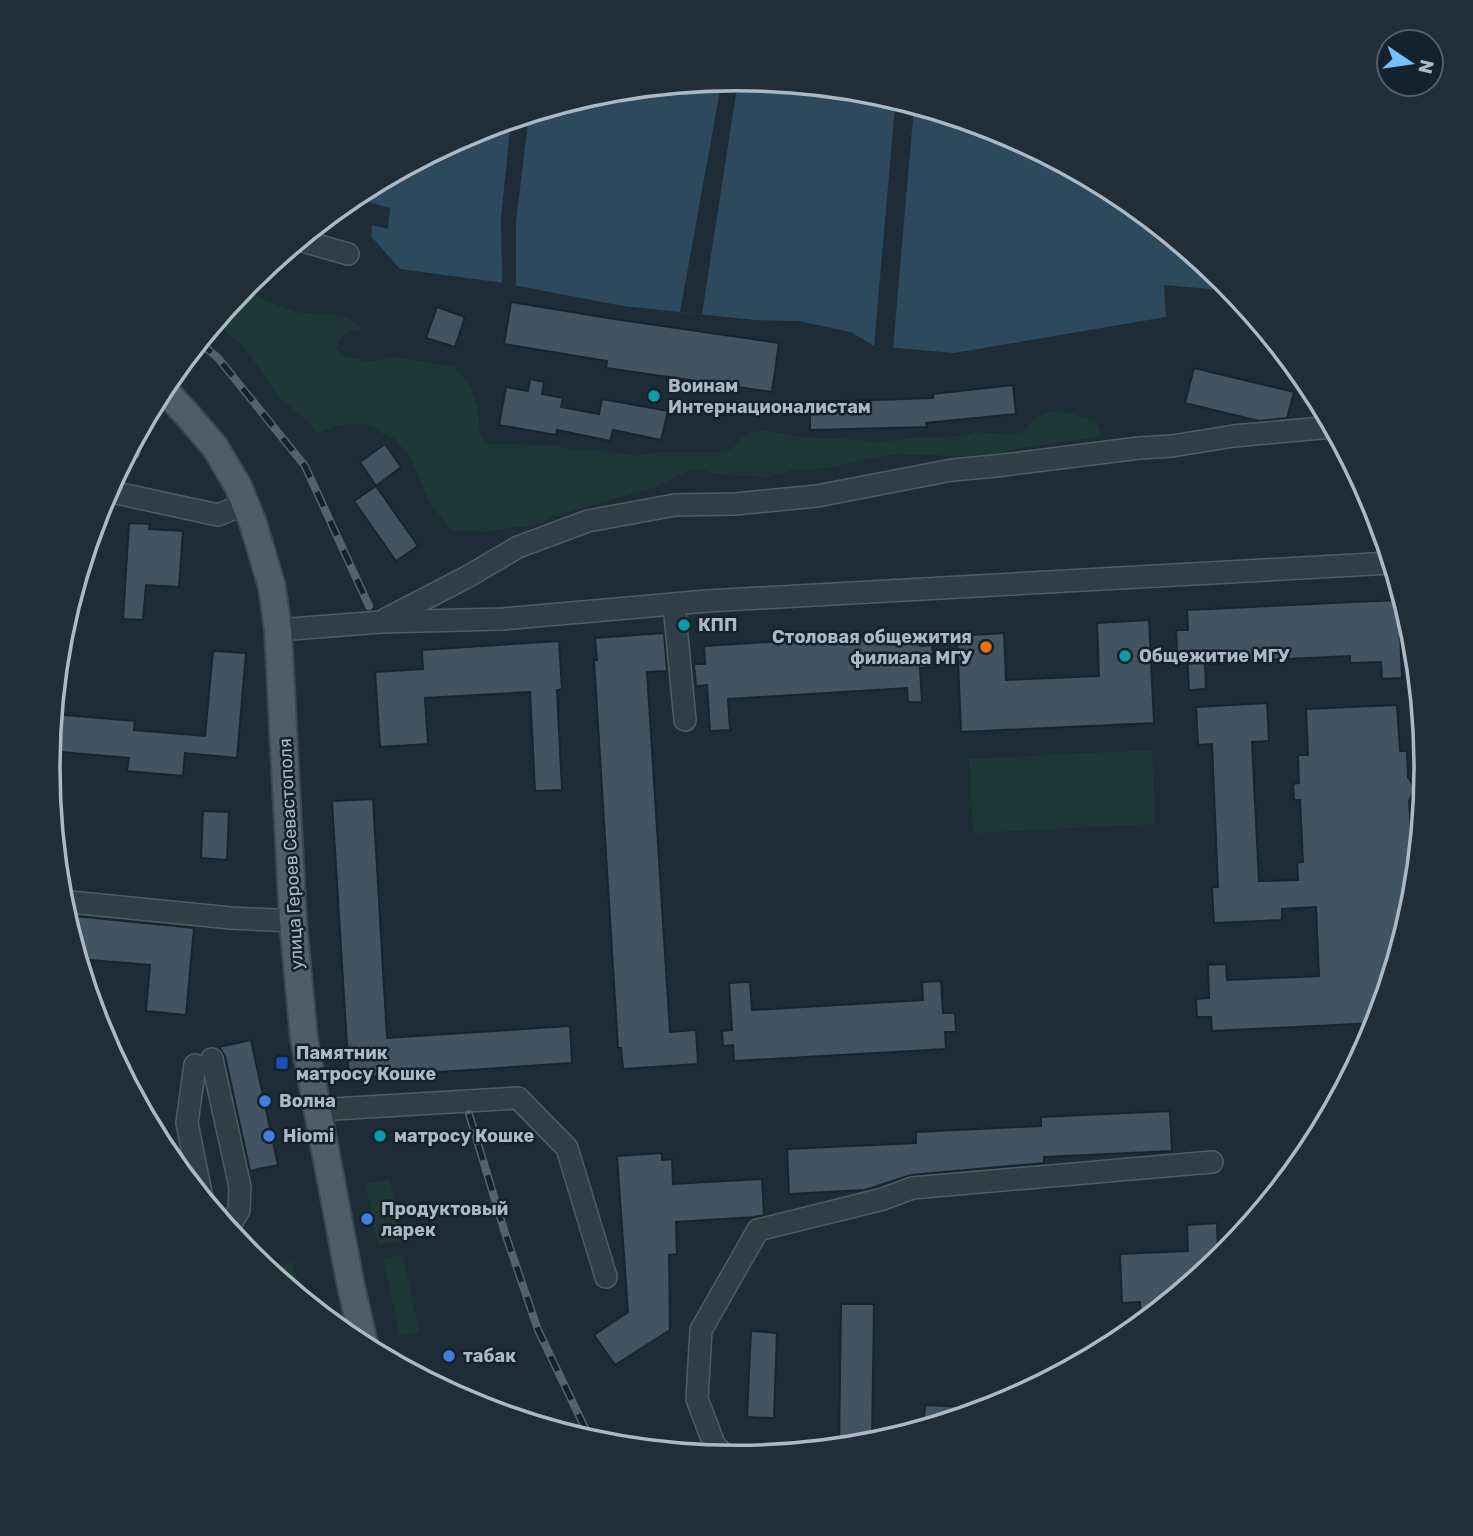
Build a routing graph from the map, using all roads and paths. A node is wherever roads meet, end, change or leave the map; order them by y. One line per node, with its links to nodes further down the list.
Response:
1 (309, 243): 2 (street)
2 (348, 254)
3 (171, 397): 6 (main road, улица Героев Севастополя)
4 (1322, 428): 9 (street)
5 (118, 493): 6 (street)
6 (246, 504): 10 (main road, улица Героев Севастополя)
7 (1382, 564): 8 (street)
8 (673, 605): 9 (street); 11 (street)
9 (381, 622): 10 (street)
10 (278, 630): 13 (main road, улица Героев Севастополя)
11 (685, 720)
12 (74, 902): 13 (street)
13 (293, 922): 14 (main road, улица Героев Севастополя)
14 (317, 1110): 18 (street); 19 (main road, улица Героев Севастополя)
15 (1212, 1162): 20 (street)
16 (198, 1179): 17 (street)
17 (233, 1220)
18 (606, 1277)
19 (362, 1332)
20 (714, 1445)

